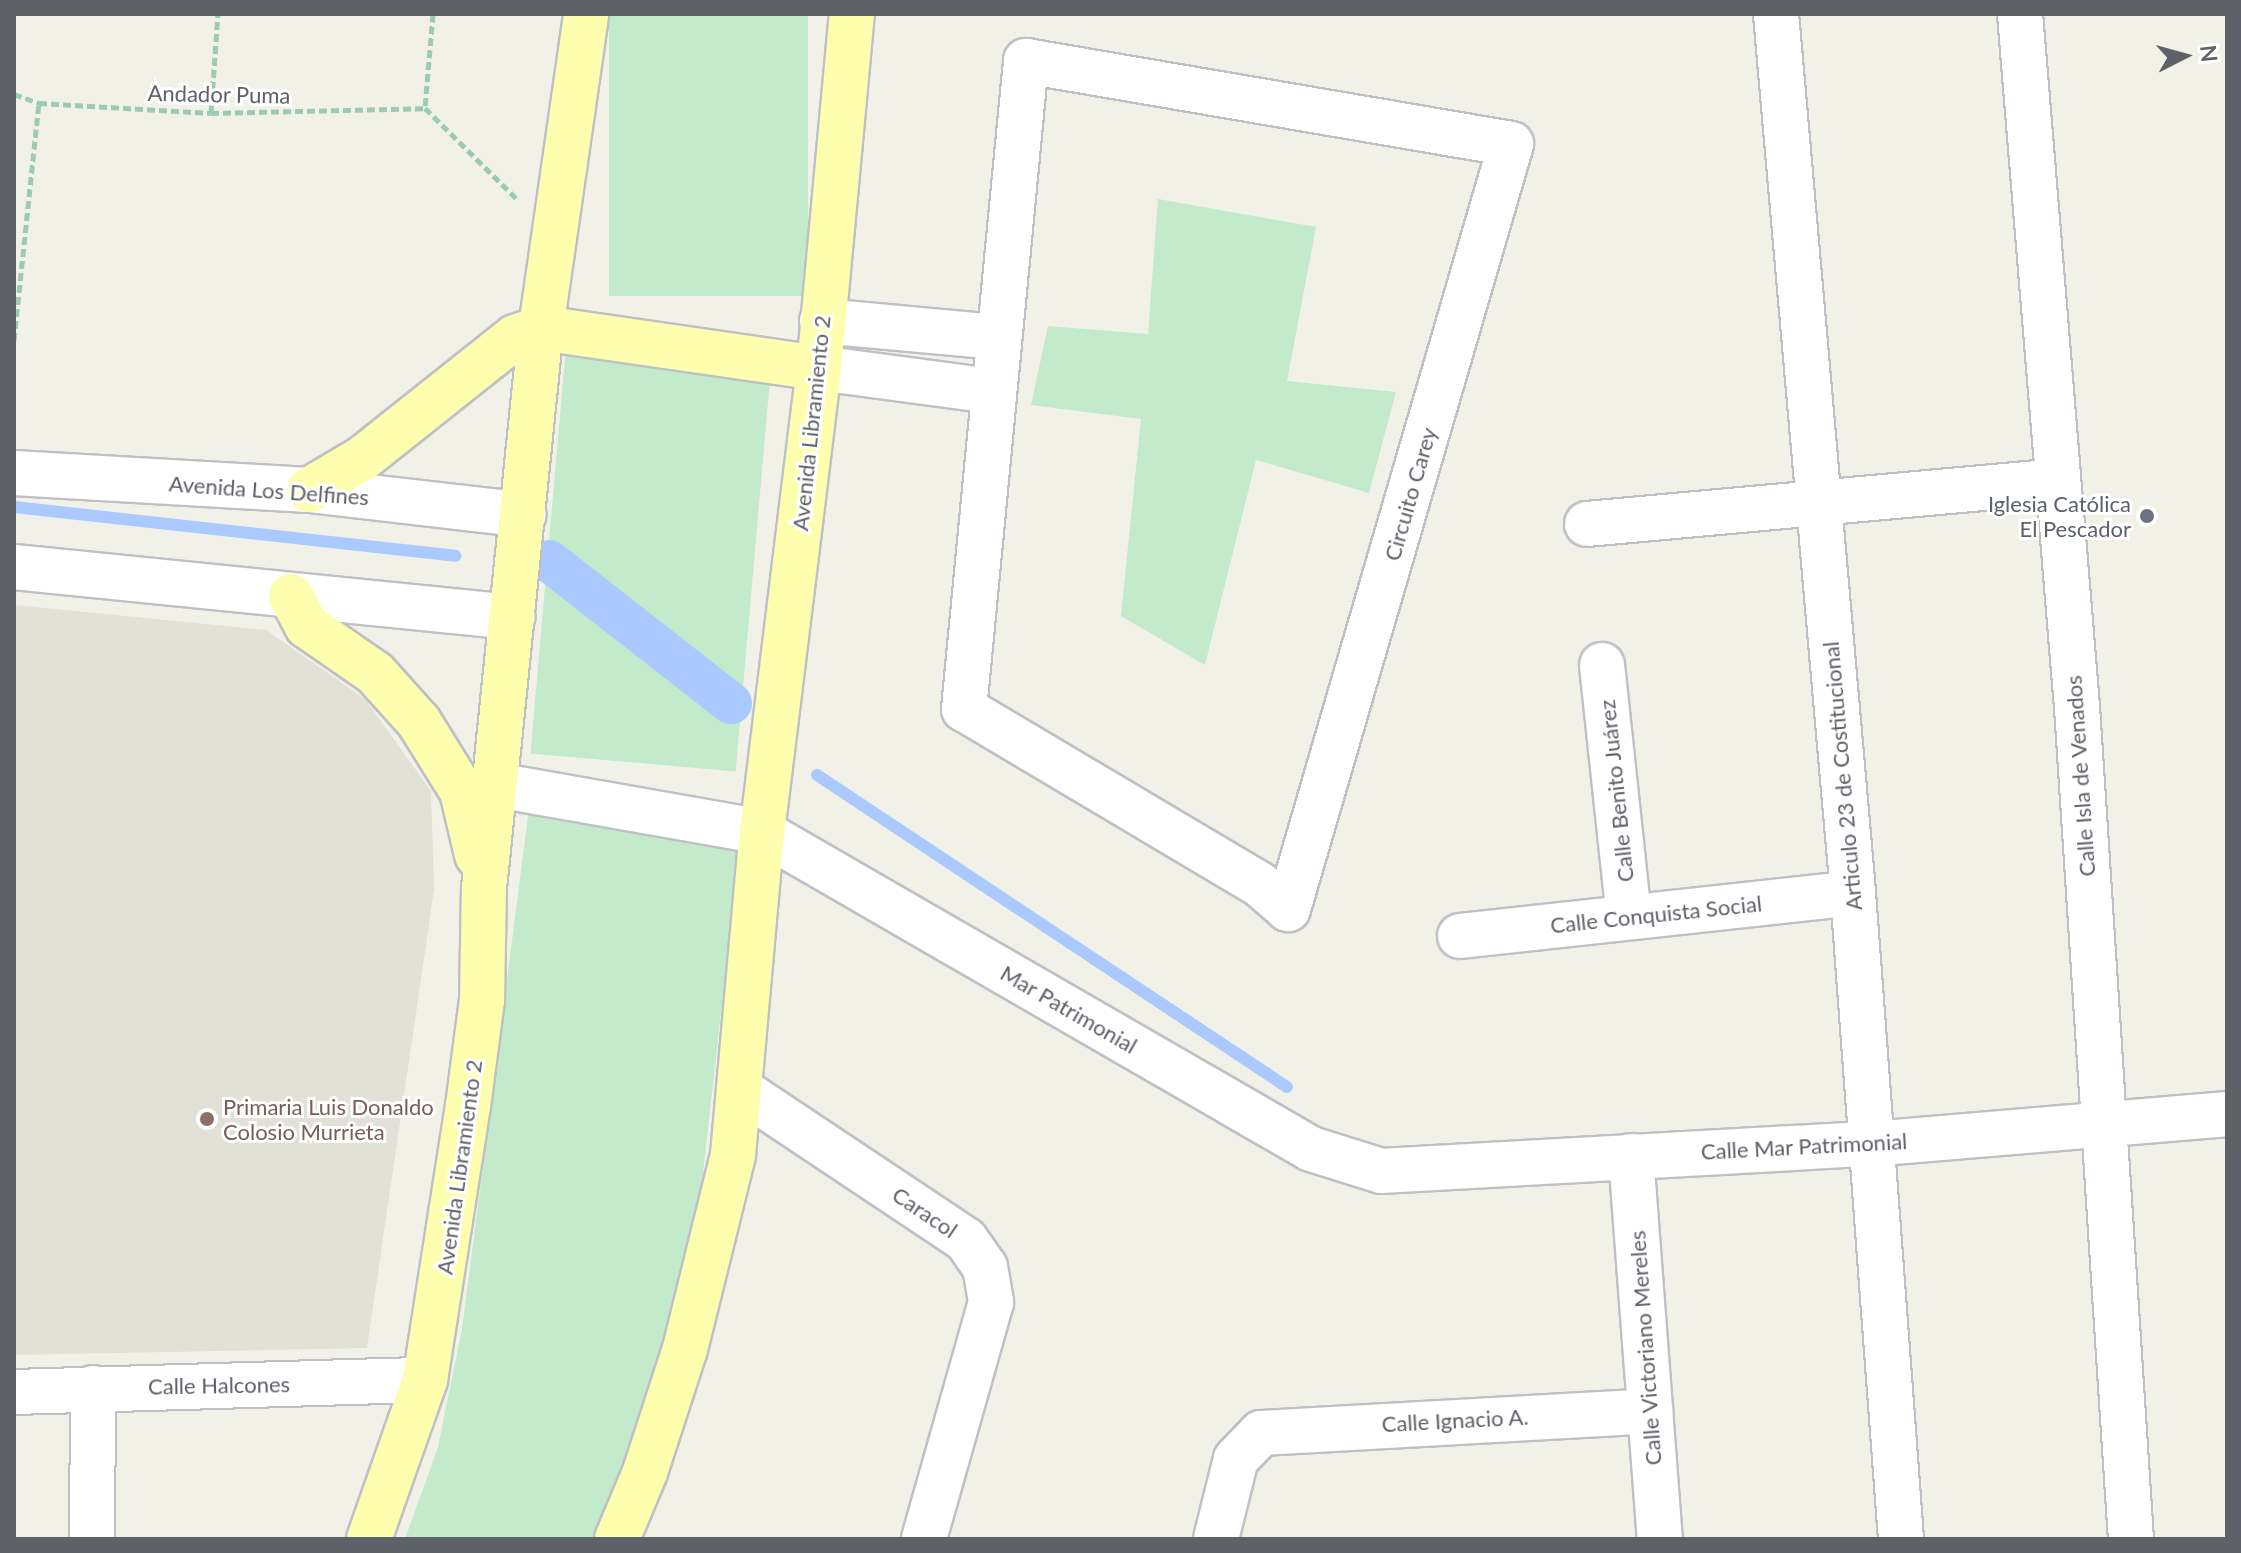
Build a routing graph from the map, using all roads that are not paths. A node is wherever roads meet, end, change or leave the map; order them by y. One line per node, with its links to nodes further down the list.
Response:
1 (586, 14): 6 (main road, Avenida Libramiento 2)
2 (852, 14): 5 (main road, Avenida Libramiento 2)
3 (1776, 14): 13 (street, Articulo 23 de Costitucional)
4 (2020, 14): 11 (street, Calle Isla de Venados)
5 (822, 321): 7 (street); 8 (main road, Avenida Libramiento 2)
6 (541, 328): 8 (main road); 12 (main road); 14 (main road, Avenida Libramiento 2)
7 (998, 337): 9 (street); 9 (street, Circuito Carey)
8 (819, 368): 9 (street); 21 (main road, Avenida Libramiento 2)
9 (991, 391)
10 (14, 473): 12 (street, Avenida Los Delfines)
11 (2055, 481): 13 (street); 28 (street, Calle Isla de Venados)
12 (309, 490): 14 (street, Avenida Los Delfines)
13 (1818, 503): 15 (street); 23 (street, Articulo 23 de Costitucional)
14 (524, 515): 18 (main road, Avenida Libramiento 2)
15 (1587, 524)
16 (14, 567): 17 (street)
17 (291, 596): 18 (street); 22 (main road)
18 (513, 617): 20 (main road, Avenida Libramiento 2)
19 (1602, 665): 24 (street, Calle Benito Juárez)
20 (496, 785): 21 (street); 22 (main road, Avenida Libramiento 2)
21 (762, 832): 26 (main road, Avenida Libramiento 2); 31 (street, Mar Patrimonial)
22 (484, 888): 32 (main road, Avenida Libramiento 2)
23 (1853, 893): 24 (street, Calle Conquista Social); 29 (street, Articulo 23 de Costitucional)
24 (1629, 916): 25 (street, Calle Conquista Social)
25 (1460, 936)
26 (741, 1090): 38 (main road, Avenida Libramiento 2); 39 (street, Caracol)
27 (2227, 1114): 28 (street, Calle Mar Patrimonial)
28 (2102, 1124): 29 (street, Calle Mar Patrimonial); 43 (street, Calle Isla de Venados)
29 (1870, 1144): 30 (street, Calle Mar Patrimonial); 42 (street, Articulo 23 de Costitucional)
30 (1631, 1156): 31 (street, Calle Mar Patrimonial); 35 (street, Calle Victoriano Mereles)
31 (1381, 1171)
32 (425, 1380): 33 (street, Calle Halcones); 37 (main road, Avenida Libramiento 2)
33 (93, 1388): 34 (street, Calle Halcones); 36 (street)
34 (14, 1392)
35 (1650, 1411): 40 (street, Calle Ignacio A.); 41 (street, Calle Victoriano Mereles)
36 (92, 1539)
37 (369, 1539)
38 (617, 1539)
39 (924, 1539)
40 (1216, 1539)
41 (1660, 1539)
42 (1901, 1539)
43 (2131, 1539)

